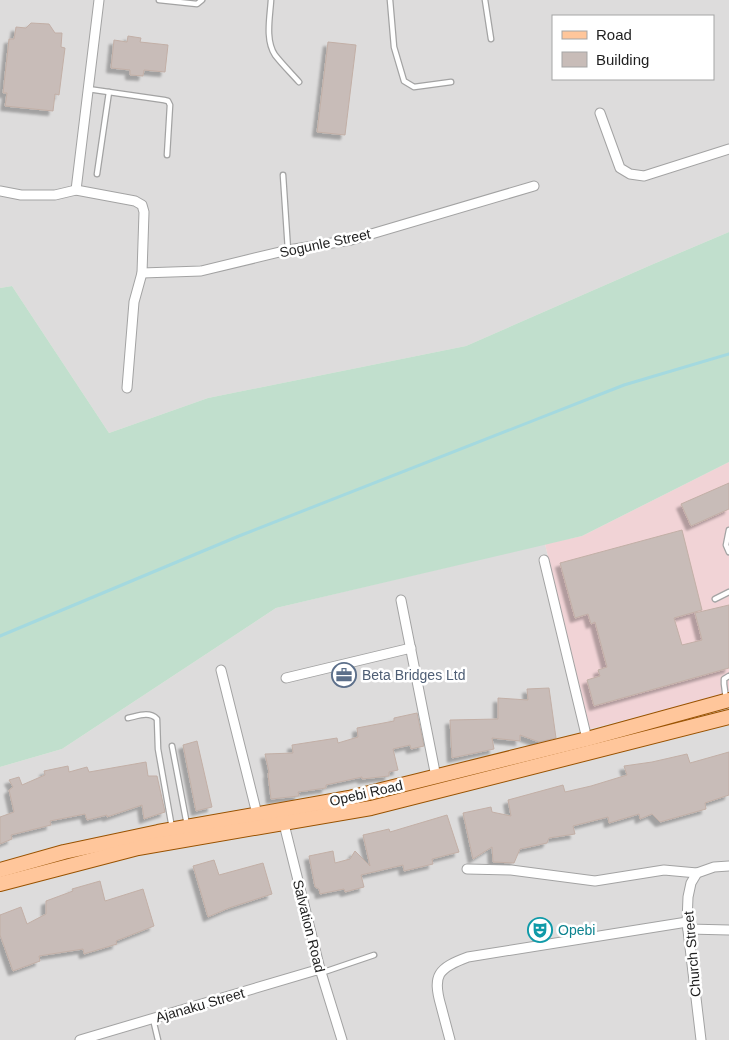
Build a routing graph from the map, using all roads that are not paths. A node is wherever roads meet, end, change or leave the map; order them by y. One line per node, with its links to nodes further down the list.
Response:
1 (99, 0): 10 (street)
2 (159, 0): 3 (lane)
3 (202, 0)
4 (271, 0): 8 (lane)
5 (390, 0): 9 (lane)
6 (485, 0): 7 (lane)
7 (491, 40)
8 (299, 82)
9 (451, 82)
10 (88, 89): 11 (lane); 18 (street)
11 (109, 92): 14 (lane); 15 (lane)
12 (600, 113): 13 (street)
13 (729, 149)
14 (167, 155)
15 (97, 174)
16 (283, 175): 20 (lane)
17 (534, 186): 20 (street, Sogunle Street)
18 (76, 190): 19 (street); 21 (street)
19 (0, 191)
20 (288, 250): 21 (street, Sogunle Street)
21 (142, 273): 22 (street)
22 (127, 388)
23 (729, 530): 24 (lane)
24 (729, 552)
25 (544, 560): 36 (street)
26 (729, 592): 27 (lane)
27 (715, 599)
28 (401, 600): 29 (street)
29 (412, 648): 32 (street); 38 (street)
30 (221, 670): 39 (street)
31 (729, 676): 33 (lane)
32 (286, 678)
33 (728, 700): 36 (main road, Opebi Road)
34 (128, 718): 42 (lane)
35 (729, 718): 40 (main road, Opebi Road)
36 (587, 739): 38 (main road, Opebi Road)
37 (172, 746): 41 (lane)
38 (436, 777): 40 (main road, Opebi Road)
39 (256, 814): 40 (main road, Opebi Road); 41 (main road, Opebi Road)
40 (282, 817): 47 (main road, Opebi Road); 51 (street, Salvation Road)
41 (187, 827): 42 (main road, Opebi Road)
42 (173, 829): 45 (main road, Opebi Road)
43 (729, 866): 46 (street)
44 (467, 869): 46 (street)
45 (0, 870)
46 (697, 872): 48 (street, Church Street)
47 (0, 884)
48 (688, 926): 49 (street); 56 (street); 57 (street, Church Street)
49 (729, 930)
50 (374, 955): 51 (lane)
51 (321, 971): 52 (street, Ajanaku Street); 55 (street, Salvation Road)
52 (153, 1018): 53 (street, Ajanaku Street); 54 (lane)
53 (80, 1040)
54 (158, 1040)
55 (342, 1040)
56 (450, 1040)
57 (701, 1040)

